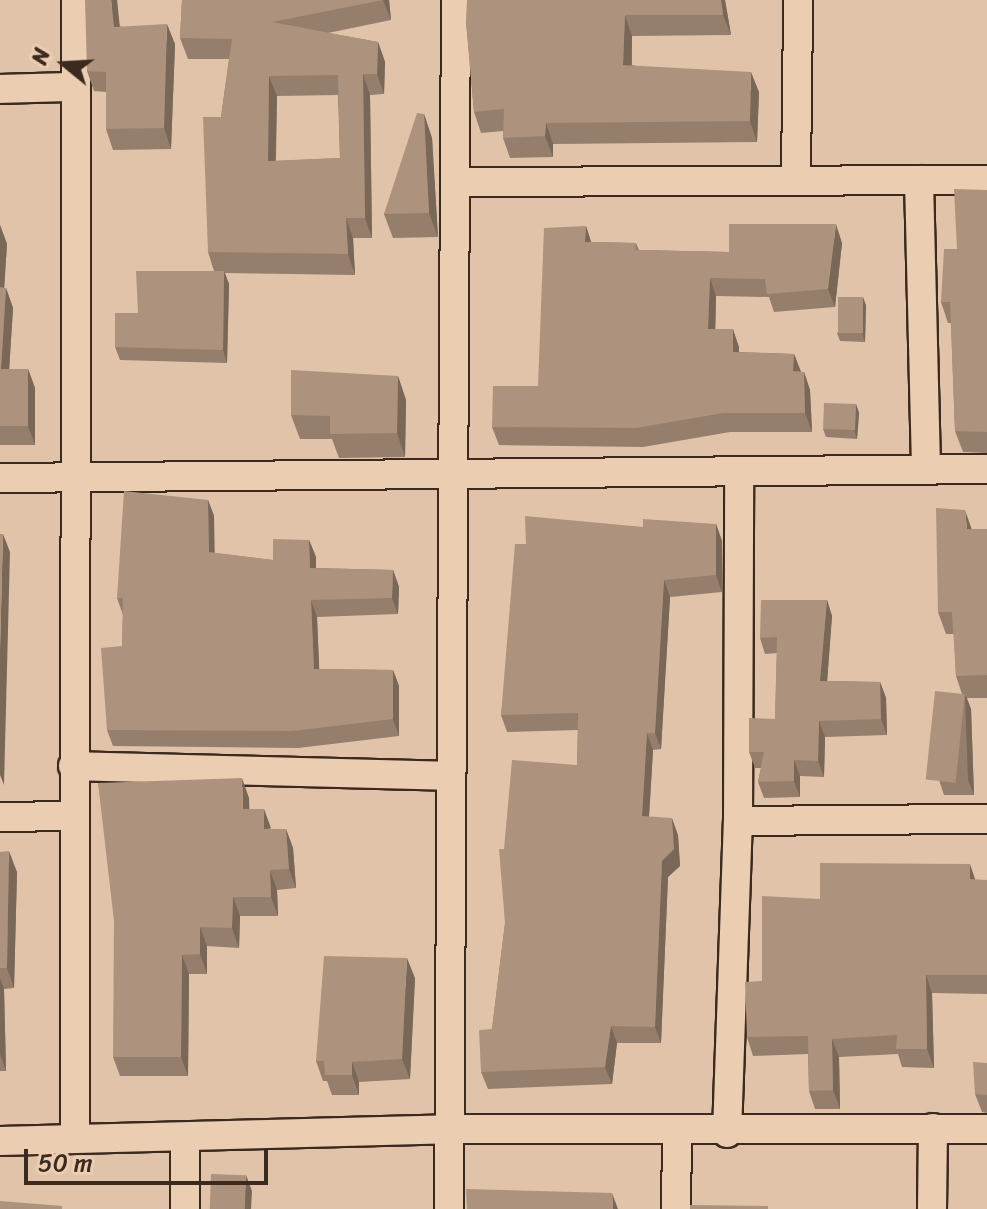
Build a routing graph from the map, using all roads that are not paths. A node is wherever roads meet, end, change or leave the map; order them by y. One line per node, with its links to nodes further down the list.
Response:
1 (76, 0): 4 (street)
2 (456, 0): 9 (street)
3 (798, 0): 6 (street)
4 (72, 87): 5 (street); 15 (street)
5 (0, 89)
6 (796, 175): 7 (street); 9 (street)
7 (919, 180): 8 (street); 10 (street)
8 (987, 180)
9 (455, 182): 12 (street)
10 (926, 467): 11 (street); 13 (street)
11 (987, 469)
12 (453, 471): 13 (street); 15 (street); 17 (street)
13 (739, 475): 21 (street)
14 (0, 478): 15 (street)
15 (76, 479): 16 (street)
16 (73, 766): 17 (street); 18 (street)
17 (451, 776): 23 (street)
18 (73, 816): 19 (street); 28 (street)
19 (0, 817)
20 (987, 819): 21 (street)
21 (738, 821): 25 (street)
22 (933, 1128): 24 (street); 25 (street); 33 (street)
23 (449, 1129): 26 (street); 27 (street); 31 (street)
24 (987, 1129)
25 (727, 1133): 26 (street)
26 (677, 1134): 32 (street)
27 (185, 1137): 28 (street); 30 (street)
28 (75, 1138): 29 (street)
29 (0, 1141)
30 (185, 1209)
31 (449, 1209)
32 (676, 1209)
33 (932, 1209)

